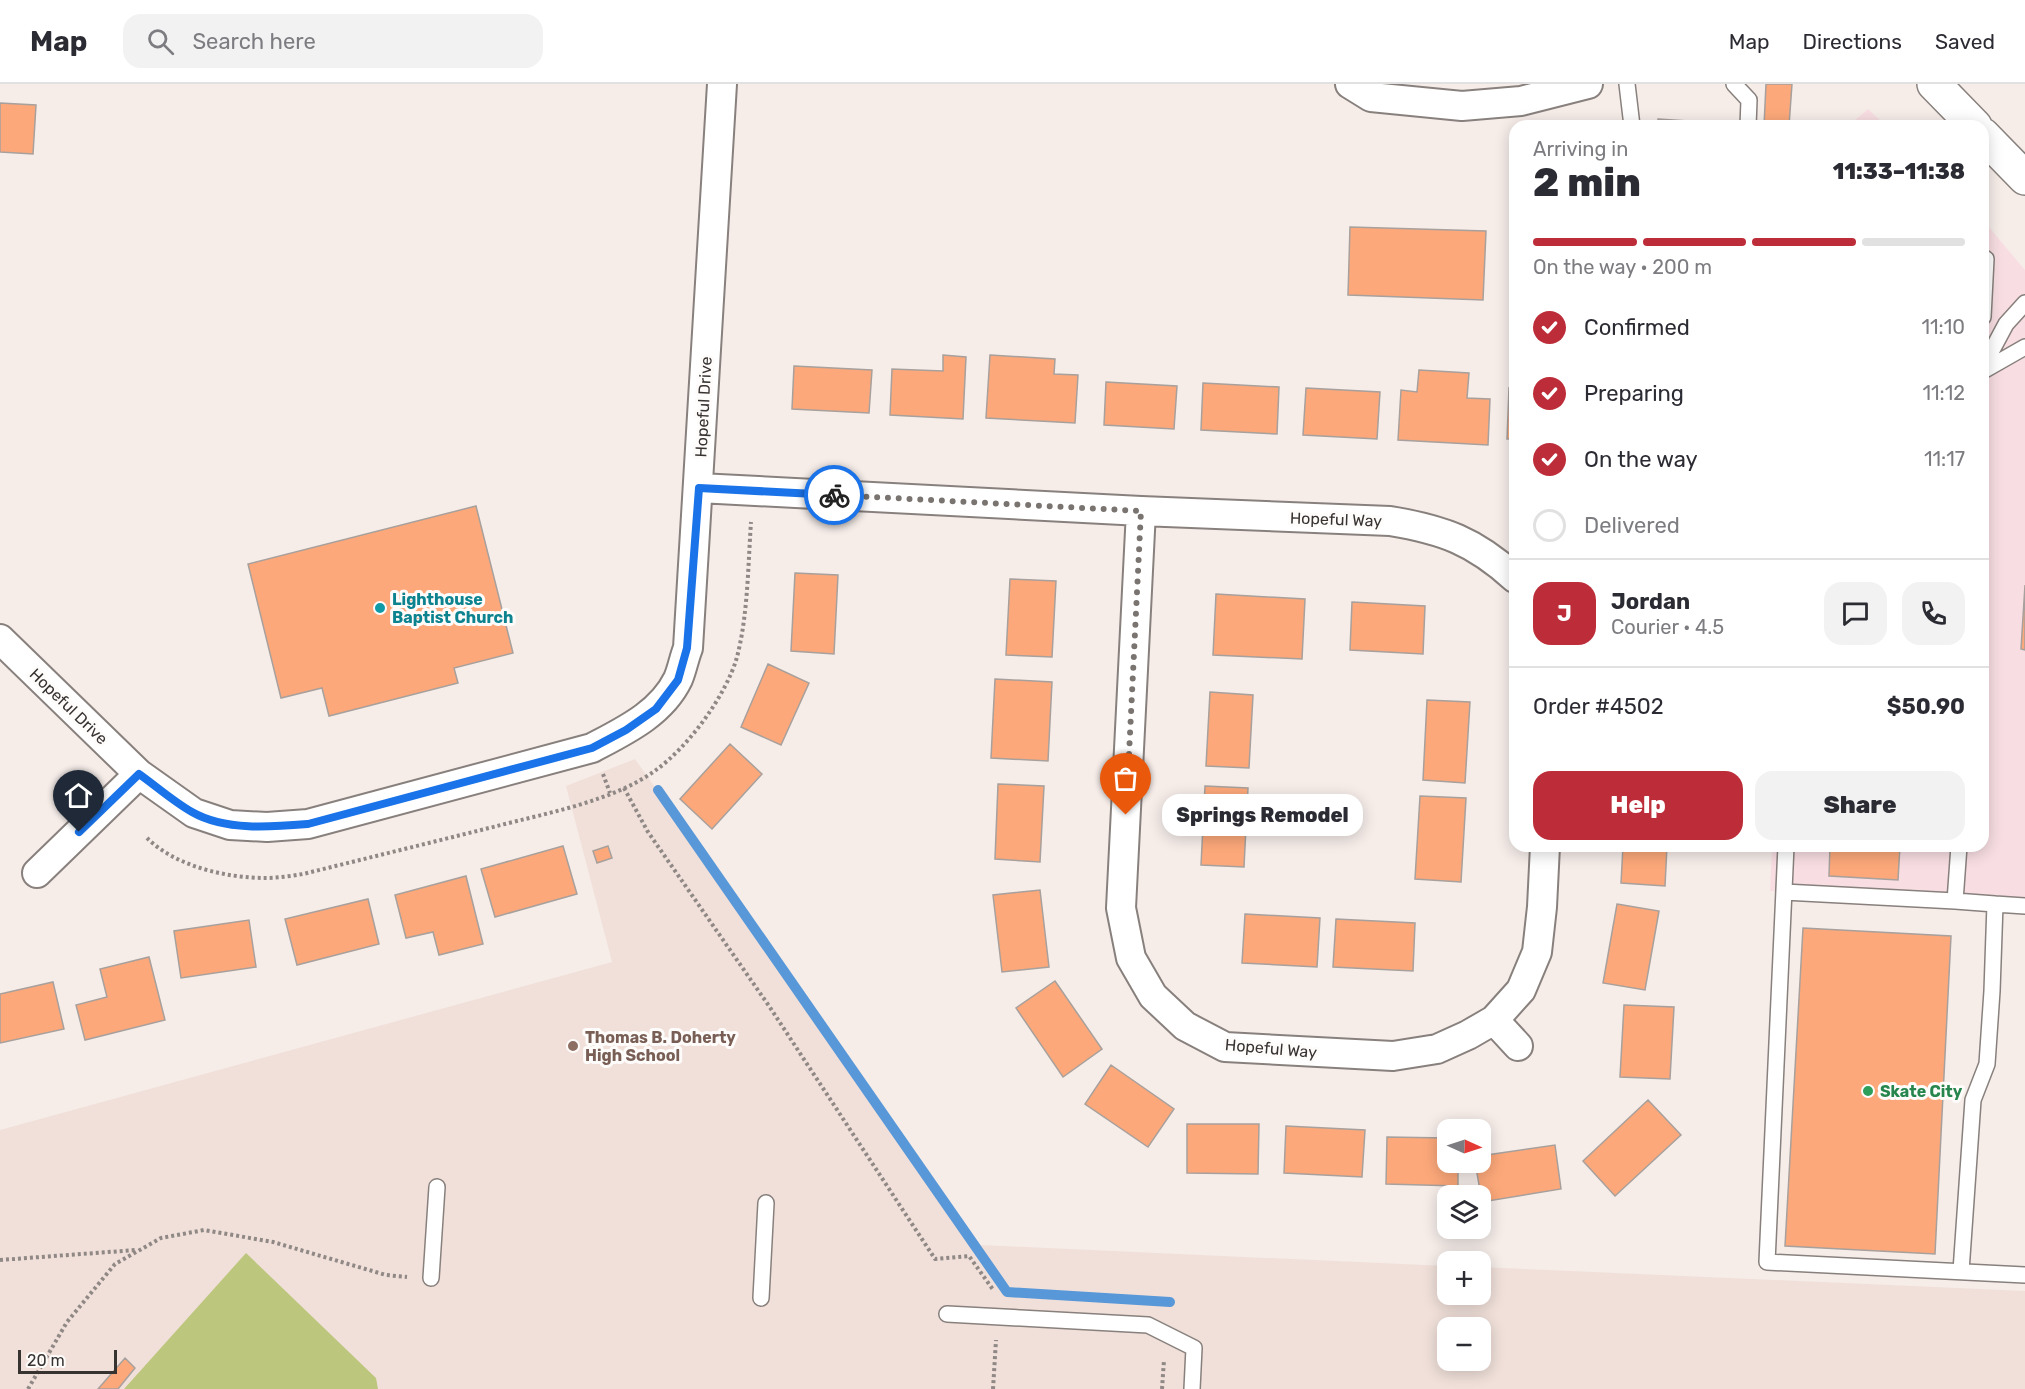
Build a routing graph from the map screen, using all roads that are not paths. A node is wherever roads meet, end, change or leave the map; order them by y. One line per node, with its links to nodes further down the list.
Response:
1 (722, 84): 16 (street, Hopeful Drive)
2 (1350, 84): 3 (street)
3 (1588, 84)
4 (1627, 84): 7 (lane)
5 (1734, 84): 8 (lane)
6 (1934, 84): 9 (main road)
7 (1631, 120)
8 (1748, 120)
9 (1969, 120)
10 (1989, 141): 11 (main road)
11 (2025, 178)
12 (2025, 303): 14 (lane)
13 (2025, 347): 15 (lane)
14 (1989, 357)
15 (1989, 366)
16 (699, 488): 17 (street, Hopeful Way); 20 (street, Hopeful Drive)
17 (1141, 511): 18 (street, Hopeful Way); 29 (street, Hopeful Way)
18 (1509, 573)
19 (0, 639): 20 (street, Hopeful Drive)
20 (139, 774): 24 (street)
21 (1545, 852): 29 (street, Hopeful Way)
22 (1786, 852): 25 (lane)
23 (1959, 852): 26 (lane)
24 (37, 873)
25 (1784, 892): 26 (lane); 33 (lane)
26 (1955, 901): 27 (lane)
27 (1995, 904): 28 (lane); 33 (lane)
28 (2025, 906)
29 (1494, 1020): 30 (street)
30 (1518, 1046)
31 (437, 1187): 35 (lane)
32 (766, 1203): 36 (lane)
33 (1960, 1271): 34 (lane)
34 (2025, 1275)
35 (431, 1278)
36 (761, 1298)
37 (947, 1314): 38 (lane)
38 (1192, 1389)

